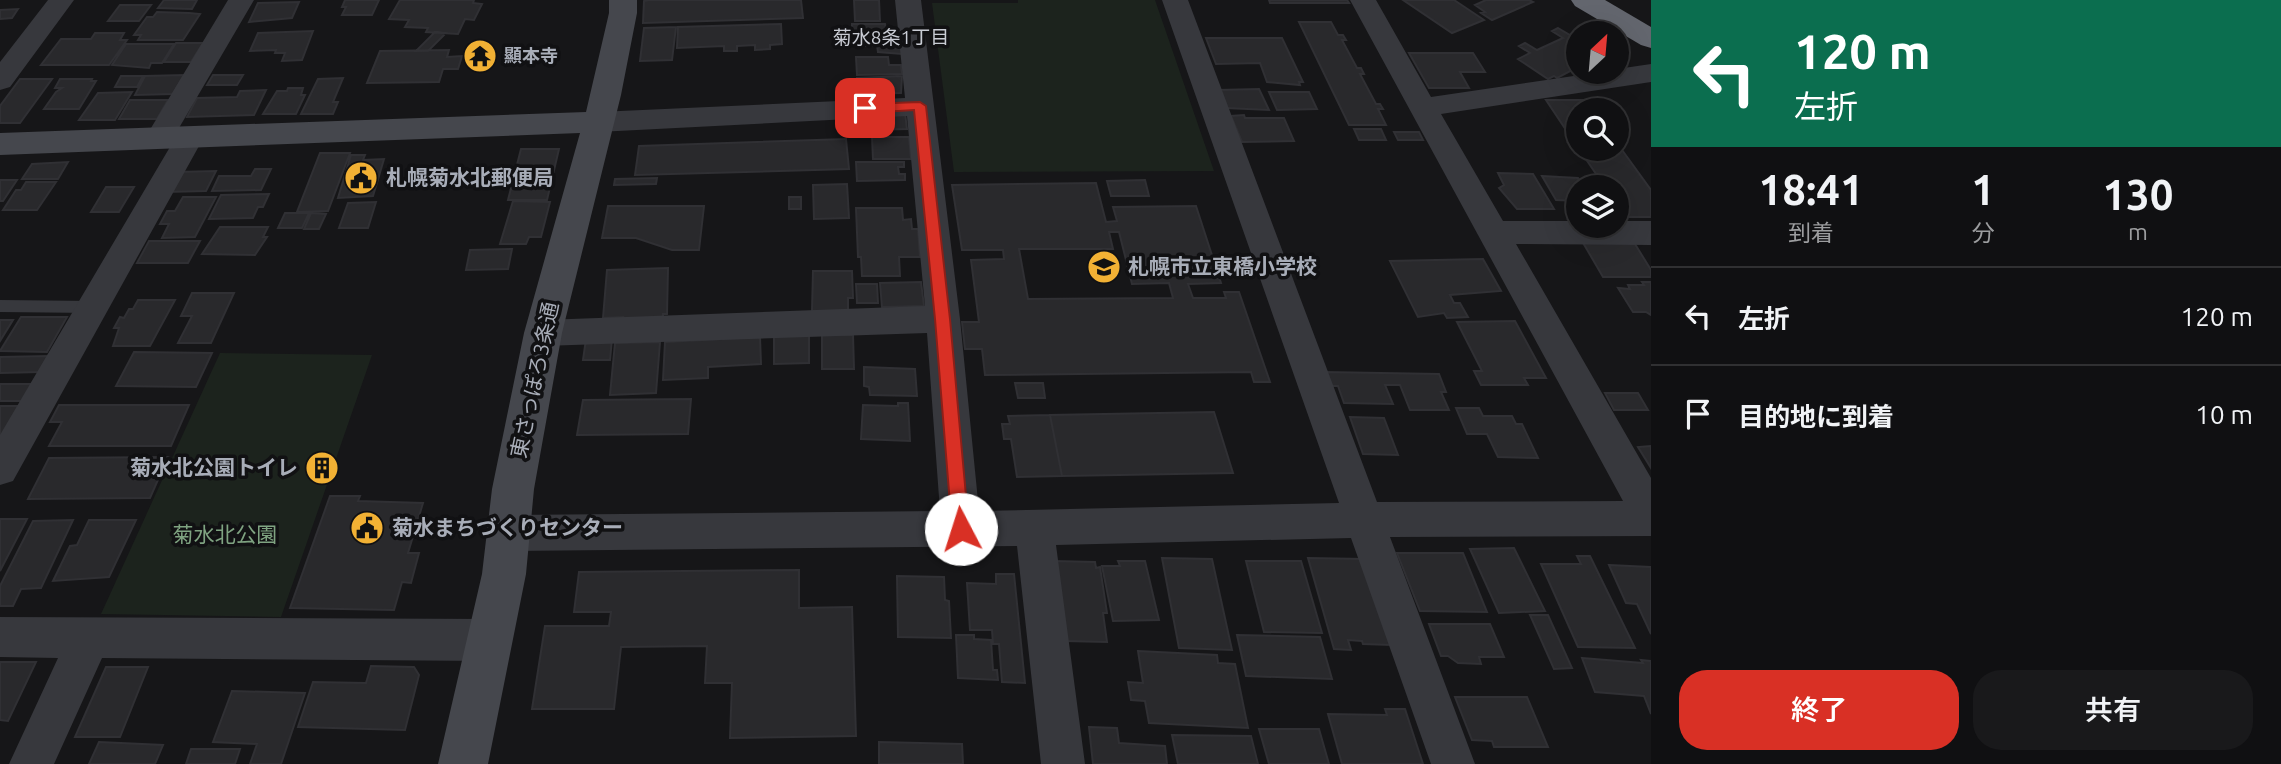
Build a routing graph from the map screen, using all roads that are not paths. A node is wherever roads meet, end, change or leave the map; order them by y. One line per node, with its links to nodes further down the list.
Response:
1 (61, 0): 10 (street)
2 (241, 0): 14 (street)
3 (623, 0): 13 (street, 東さっぽろ3条通)
4 (908, 0): 11 (street)
5 (1175, 0): 24 (street)
6 (1363, 0): 12 (street)
7 (1586, 0): 8 (highway)
8 (1651, 39)
9 (1651, 73): 12 (street)
10 (0, 81)
11 (920, 106): 13 (street); 20 (street)
12 (1425, 107): 16 (street)
13 (598, 122): 14 (street); 21 (street, 東さっぽろ3条通)
14 (175, 138): 15 (street); 19 (street)
15 (0, 144)
16 (1493, 232): 17 (street); 23 (street)
17 (1651, 233)
18 (0, 306): 19 (lane)
19 (93, 307): 22 (street)
20 (943, 319): 21 (street); 26 (street)
21 (543, 333): 27 (street, 東さっぽろ3条通)
22 (0, 469)
23 (1651, 516): 24 (street)
24 (1365, 520): 25 (street); 34 (street)
25 (1034, 527): 26 (street); 33 (street)
26 (961, 529): 27 (street)
27 (510, 533): 30 (street, 東さっぽろ3条通)
28 (0, 636): 29 (street)
29 (90, 637): 30 (street); 31 (street)
30 (490, 640): 32 (street, 東さっぽろ3条通)
31 (32, 764)
32 (463, 764)
33 (1063, 764)
34 (1453, 764)

